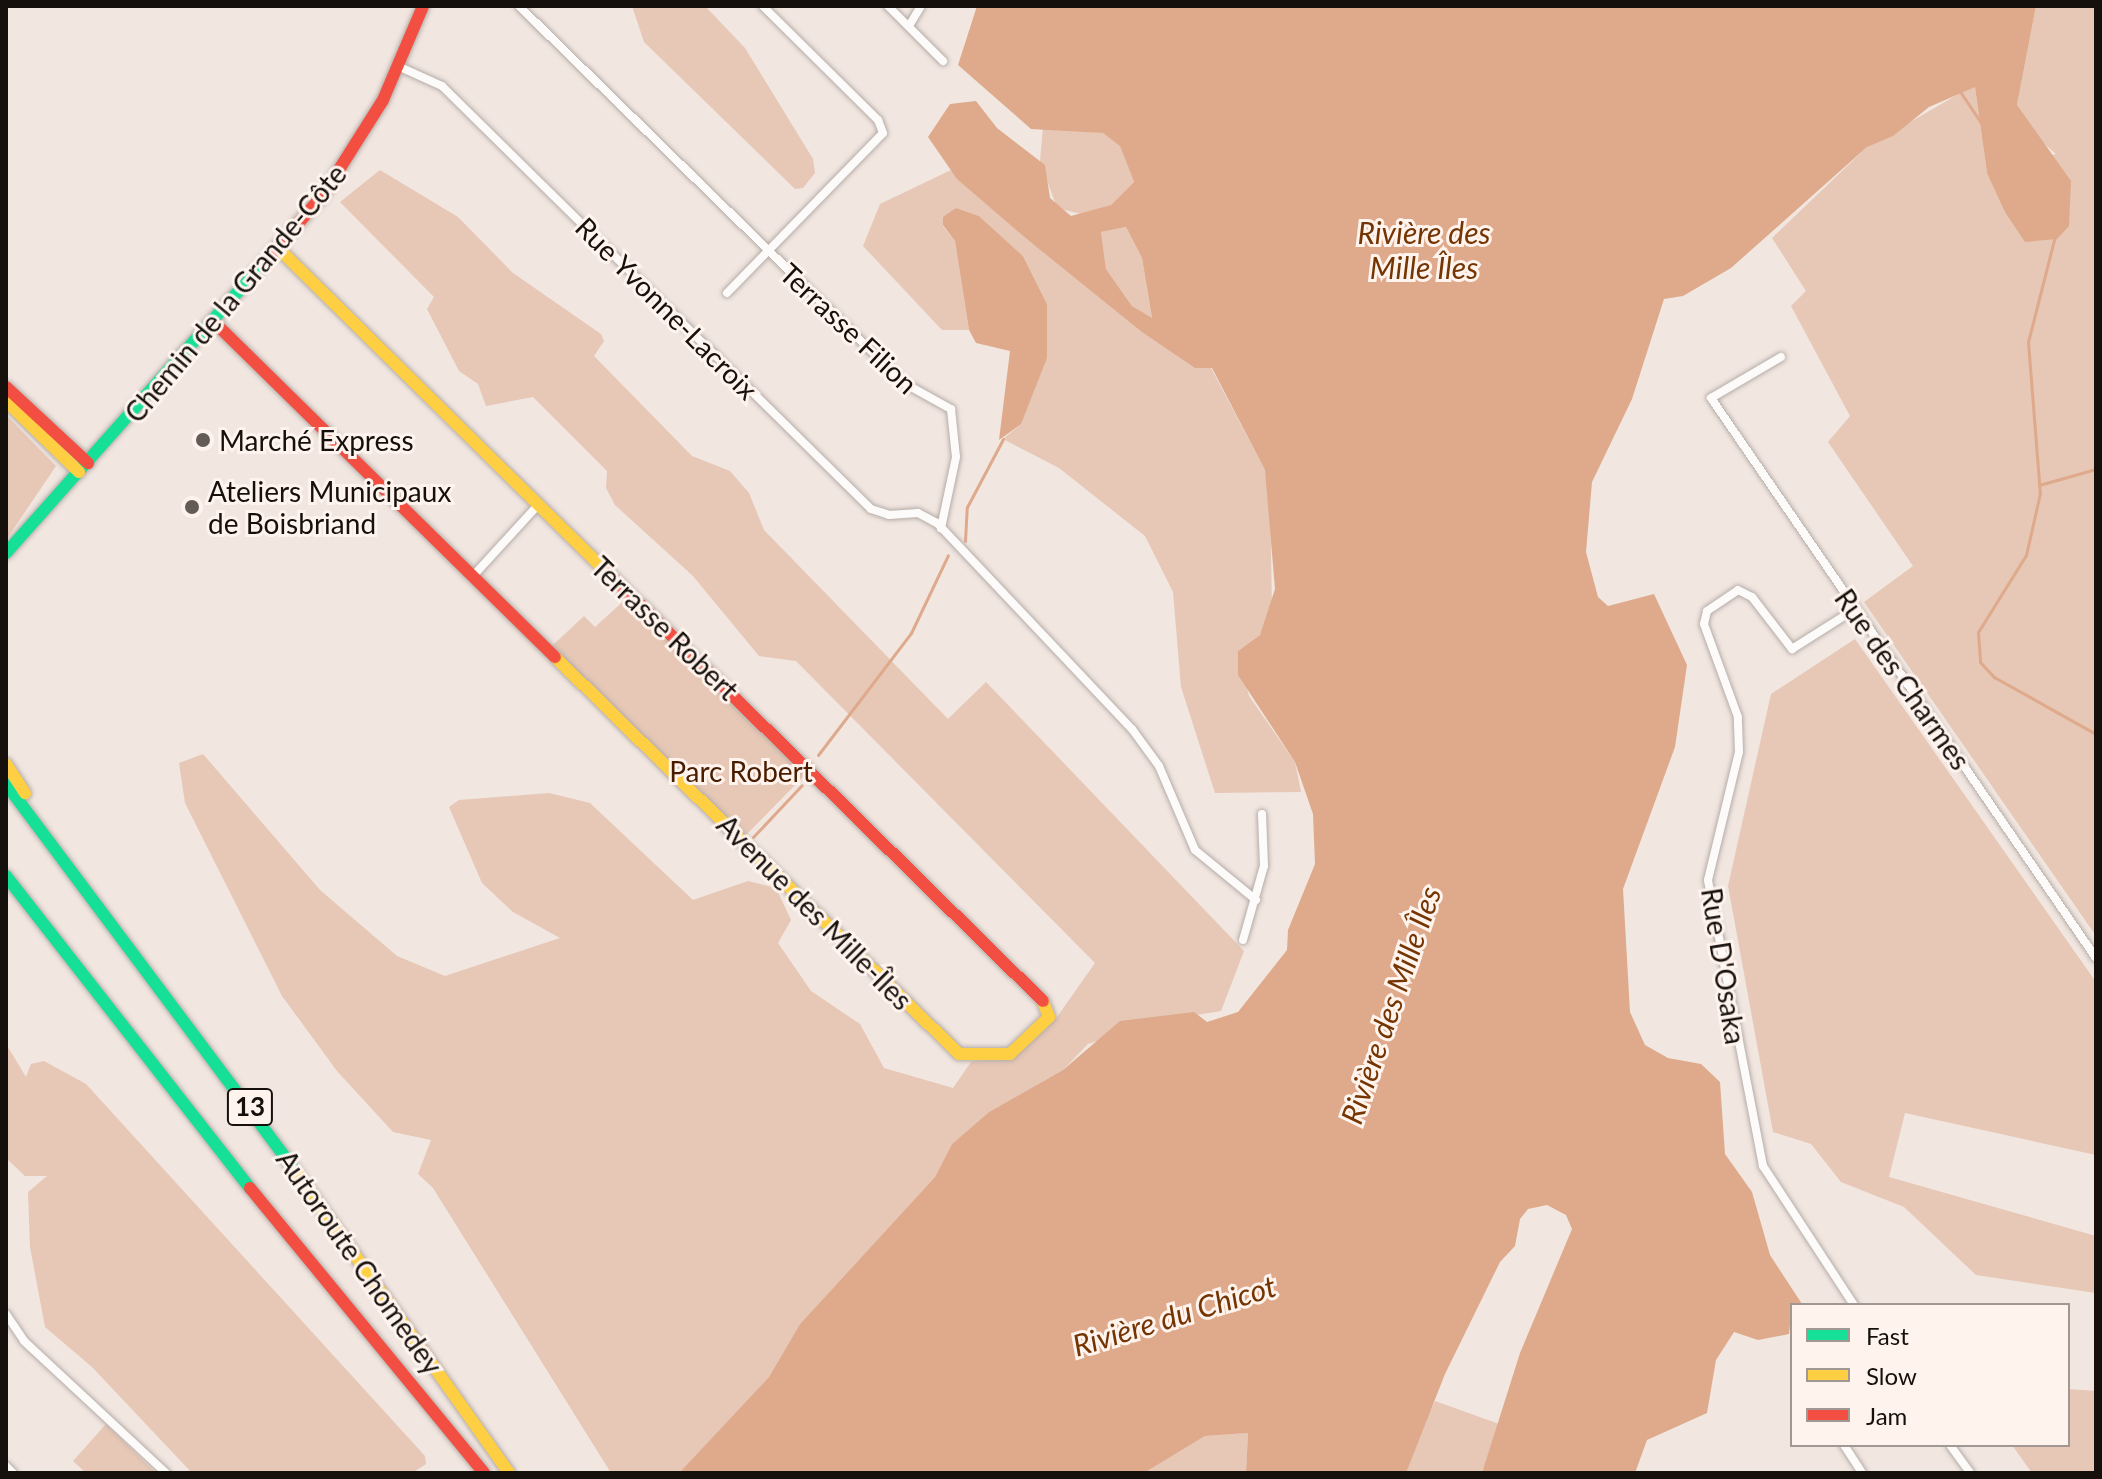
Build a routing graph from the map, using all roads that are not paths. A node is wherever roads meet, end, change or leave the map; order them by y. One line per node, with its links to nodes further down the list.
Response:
1 (423, 6): 8 (main road, Chemin de la Grande-Côte)
2 (519, 6): 10 (street, Terrasse Filion)
3 (763, 6): 10 (street)
4 (888, 6): 6 (street)
5 (921, 6): 6 (street)
6 (909, 26): 7 (street)
7 (943, 61)
8 (400, 67): 9 (main road, Chemin de la Grande-Côte); 18 (street, Rue Yvonne-Lacroix)
9 (278, 248): 12 (main road, Chemin de la Grande-Côte); 17 (main road, Terrasse Robert)
10 (768, 252): 11 (street); 18 (street, Terrasse Filion)
11 (727, 293)
12 (214, 322): 16 (main road, Chemin de la Grande-Côte); 20 (main road, Avenue des Mille-Îles)
13 (1781, 357): 21 (street, Rue des Charmes)
14 (6, 387): 16 (main road)
15 (6, 401): 16 (main road)
16 (84, 468): 19 (main road, Chemin de la Grande-Côte)
17 (539, 504): 20 (street); 32 (main road, Terrasse Robert)
18 (941, 528): 28 (street)
19 (6, 553)
20 (473, 576): 32 (main road, Avenue des Mille-Îles)
21 (1855, 609): 31 (street, Rue des Charmes); 33 (street, Rue D'Osaka)
22 (6, 764): 27 (main road)
23 (6, 784): 27 (main road, Autoroute Chomedey)
24 (1262, 814): 28 (street)
25 (6, 876): 29 (main road, Autoroute Chomedey / 13)
26 (6, 887): 29 (main road)
27 (88, 893): 41 (main road, Autoroute Chomedey / 13)
28 (1256, 900): 30 (street)
29 (51, 934): 40 (main road, Autoroute Chomedey / 13)
30 (1243, 940)
31 (2096, 958)
32 (1051, 1010)
33 (1853, 1303)
34 (6, 1314): 39 (street)
35 (1845, 1447): 42 (street)
36 (1951, 1447): 43 (street)
37 (6, 1466): 38 (street)
38 (13, 1473)
39 (166, 1473)
40 (484, 1473)
41 (509, 1473)
42 (1862, 1473)
43 (1970, 1473)

